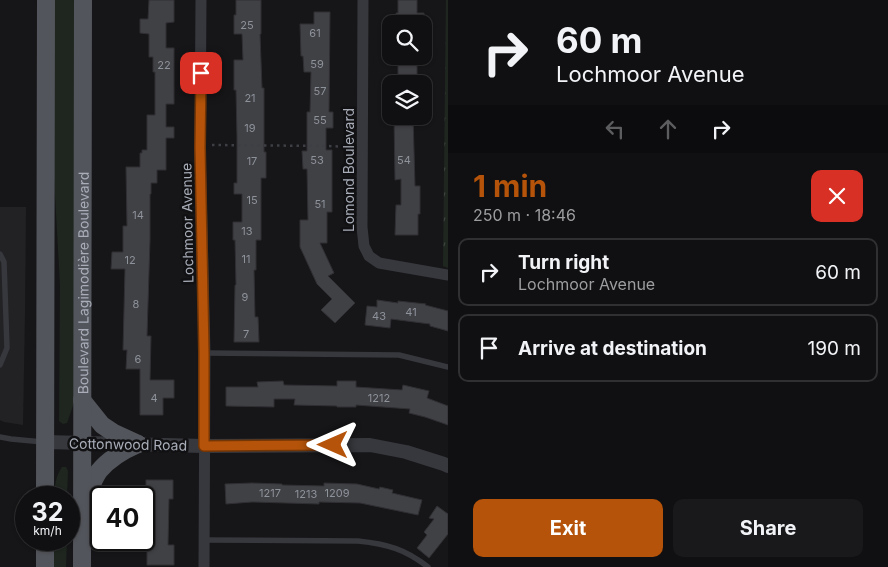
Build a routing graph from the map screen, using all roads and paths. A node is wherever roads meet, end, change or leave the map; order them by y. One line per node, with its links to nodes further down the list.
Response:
1 (46, 0): 15 (main road)
2 (83, 0): 13 (main road, Boulevard Lagimodière Boulevard)
3 (202, 0): 5 (street, Lochmoor Avenue)
4 (363, 0): 6 (street, Lomond Boulevard)
5 (200, 146): 6 (path); 10 (street, Lochmoor Avenue)
6 (362, 148): 8 (street, Lomond Boulevard)
7 (0, 254): 9 (lane)
8 (448, 275)
9 (3, 318): 11 (lane)
10 (204, 353): 12 (lane); 18 (street, Lochmoor Avenue)
11 (0, 365)
12 (448, 368)
13 (82, 400): 16 (main road, Boulevard Lagimodière Boulevard); 17 (main road)
14 (0, 436): 15 (lane)
15 (45, 442): 16 (street, Cottonwood Road); 20 (main road)
16 (82, 443): 17 (street, Cottonwood Road); 21 (main road, Boulevard Lagimodière Boulevard)
17 (138, 444): 18 (street, Cottonwood Road); 21 (main road)
18 (204, 446): 19 (street, Cottonwood Road); 22 (street, Lochmoor Avenue)
19 (448, 466)
20 (45, 486)
21 (82, 508): 25 (main road, Boulevard Lagimodière Boulevard)
22 (204, 540): 26 (street, Lochmoor Avenue); 27 (lane)
23 (45, 551): 24 (main road)
24 (45, 567)
25 (82, 567)
26 (204, 567)
27 (428, 567)

